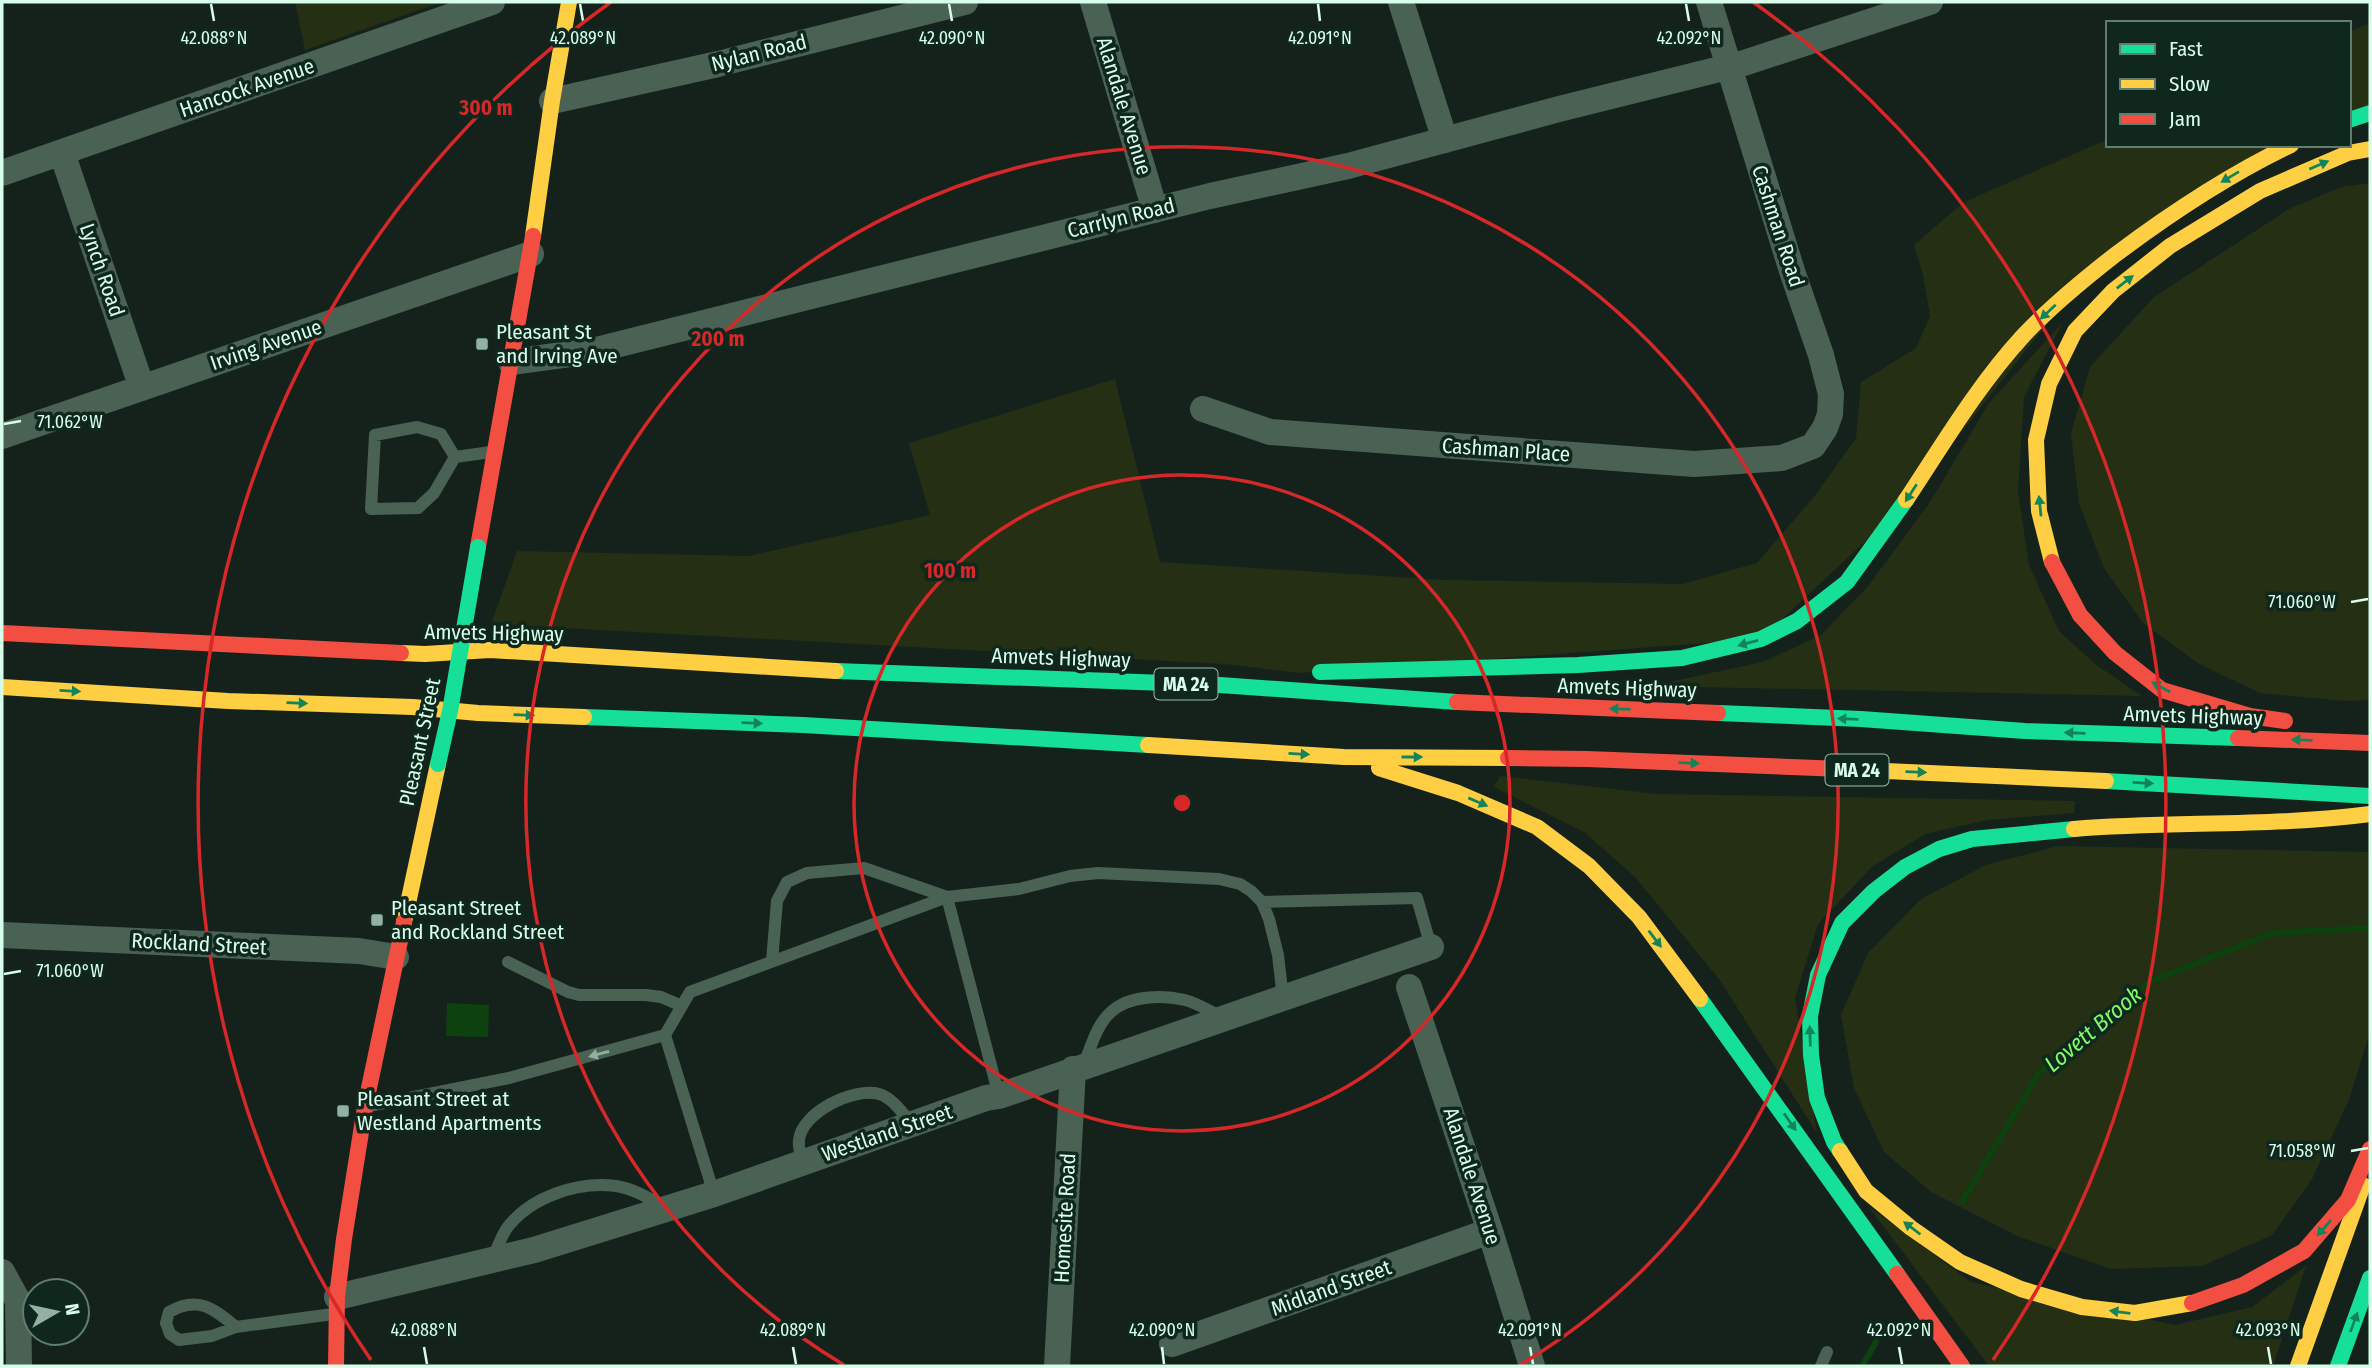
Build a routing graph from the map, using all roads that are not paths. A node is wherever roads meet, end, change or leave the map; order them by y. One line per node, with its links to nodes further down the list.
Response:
1 (492, 2): 15 (street, Hancock Avenue)
2 (569, 2): 9 (main road, Pleasant Street)
3 (965, 2): 9 (street, Nylan Road)
4 (1093, 2): 17 (street, Alandale Avenue)
5 (1401, 2): 12 (street)
6 (1709, 2): 8 (street, Cashman Road)
7 (1930, 2): 8 (street, Carrlyn Road)
8 (1729, 67): 12 (street, Carrlyn Road); 23 (street, Cashman Road)
9 (552, 101): 18 (main road, Pleasant Street)
10 (2370, 113): 11 (main road)
11 (2351, 119)
12 (1445, 140): 17 (street, Carrlyn Road)
13 (2287, 147): 27 (main road, one-way to 27)
14 (2370, 149): 29 (main road, one-way to 14)
15 (62, 152): 16 (street, Hancock Avenue); 20 (street, Lynch Road)
16 (2, 173)
17 (1155, 210): 19 (street, Carrlyn Road)
18 (531, 254): 19 (main road, Pleasant Street); 20 (street, Irving Avenue)
19 (511, 362): 24 (main road, Pleasant Street)
20 (142, 388): 22 (street, Irving Avenue)
21 (1203, 409): 23 (street, Cashman Place)
22 (2, 436)
23 (1811, 446)
24 (495, 451): 25 (lane); 38 (main road, Pleasant Street, bridge)
25 (455, 457): 25 (lane)
26 (2, 634): 27 (main road, Amvets Highway / MA 24)
27 (1220, 685): 30 (main road, Amvets Highway / MA 24, one-way to 27)
28 (2, 687): 31 (main road, MA 24, one-way to 31)
29 (2370, 734)
30 (2370, 743)
31 (1344, 757): 32 (main road, MA 24, one-way to 32); 68 (main road, one-way to 68)
32 (2370, 796)
33 (2370, 814): 50 (main road, one-way to 33)
34 (947, 897): 35 (lane); 39 (lane); 39 (lane); 47 (lane)
35 (1262, 902): 37 (lane); 42 (lane)
36 (2, 935): 38 (street, Rockland Street)
37 (1431, 947): 42 (street, Westland Street)
38 (396, 957): 48 (main road, Pleasant Street)
39 (772, 961): 43 (lane)
40 (508, 962): 43 (lane)
41 (1409, 987): 55 (street, Alandale Avenue)
42 (1283, 998): 44 (street, Westland Street)
43 (682, 1006): 45 (lane)
44 (1224, 1018): 46 (street, Westland Street); 46 (lane)
45 (665, 1035): 48 (lane, one-way to 48); 53 (lane)
46 (1078, 1067): 47 (street, Westland Street); 65 (street, Homesite Road)
47 (999, 1096): 49 (street, Westland Street)
48 (365, 1107): 59 (main road, Pleasant Street)
49 (912, 1124): 51 (street, Westland Street); 51 (lane)
50 (2370, 1149)
51 (802, 1162): 53 (street, Westland Street)
52 (2370, 1164): 69 (main road)
53 (714, 1194): 54 (street, Westland Street)
54 (666, 1208): 56 (street, Westland Street); 56 (lane)
55 (1490, 1231): 61 (street, Midland Street); 66 (street, Alandale Avenue)
56 (492, 1260): 59 (street, Westland Street)
57 (2, 1272): 63 (street)
58 (2370, 1278): 70 (main road, one-way to 58)
59 (337, 1305): 60 (lane); 64 (main road, Pleasant Street)
60 (236, 1327): 60 (lane)
61 (1172, 1344)
62 (1827, 1352): 67 (lane)
63 (19, 1366)
64 (336, 1366)
65 (1057, 1366)
66 (1532, 1366)
67 (1821, 1366)
68 (1962, 1366)
69 (2298, 1366)
70 (2338, 1366)

